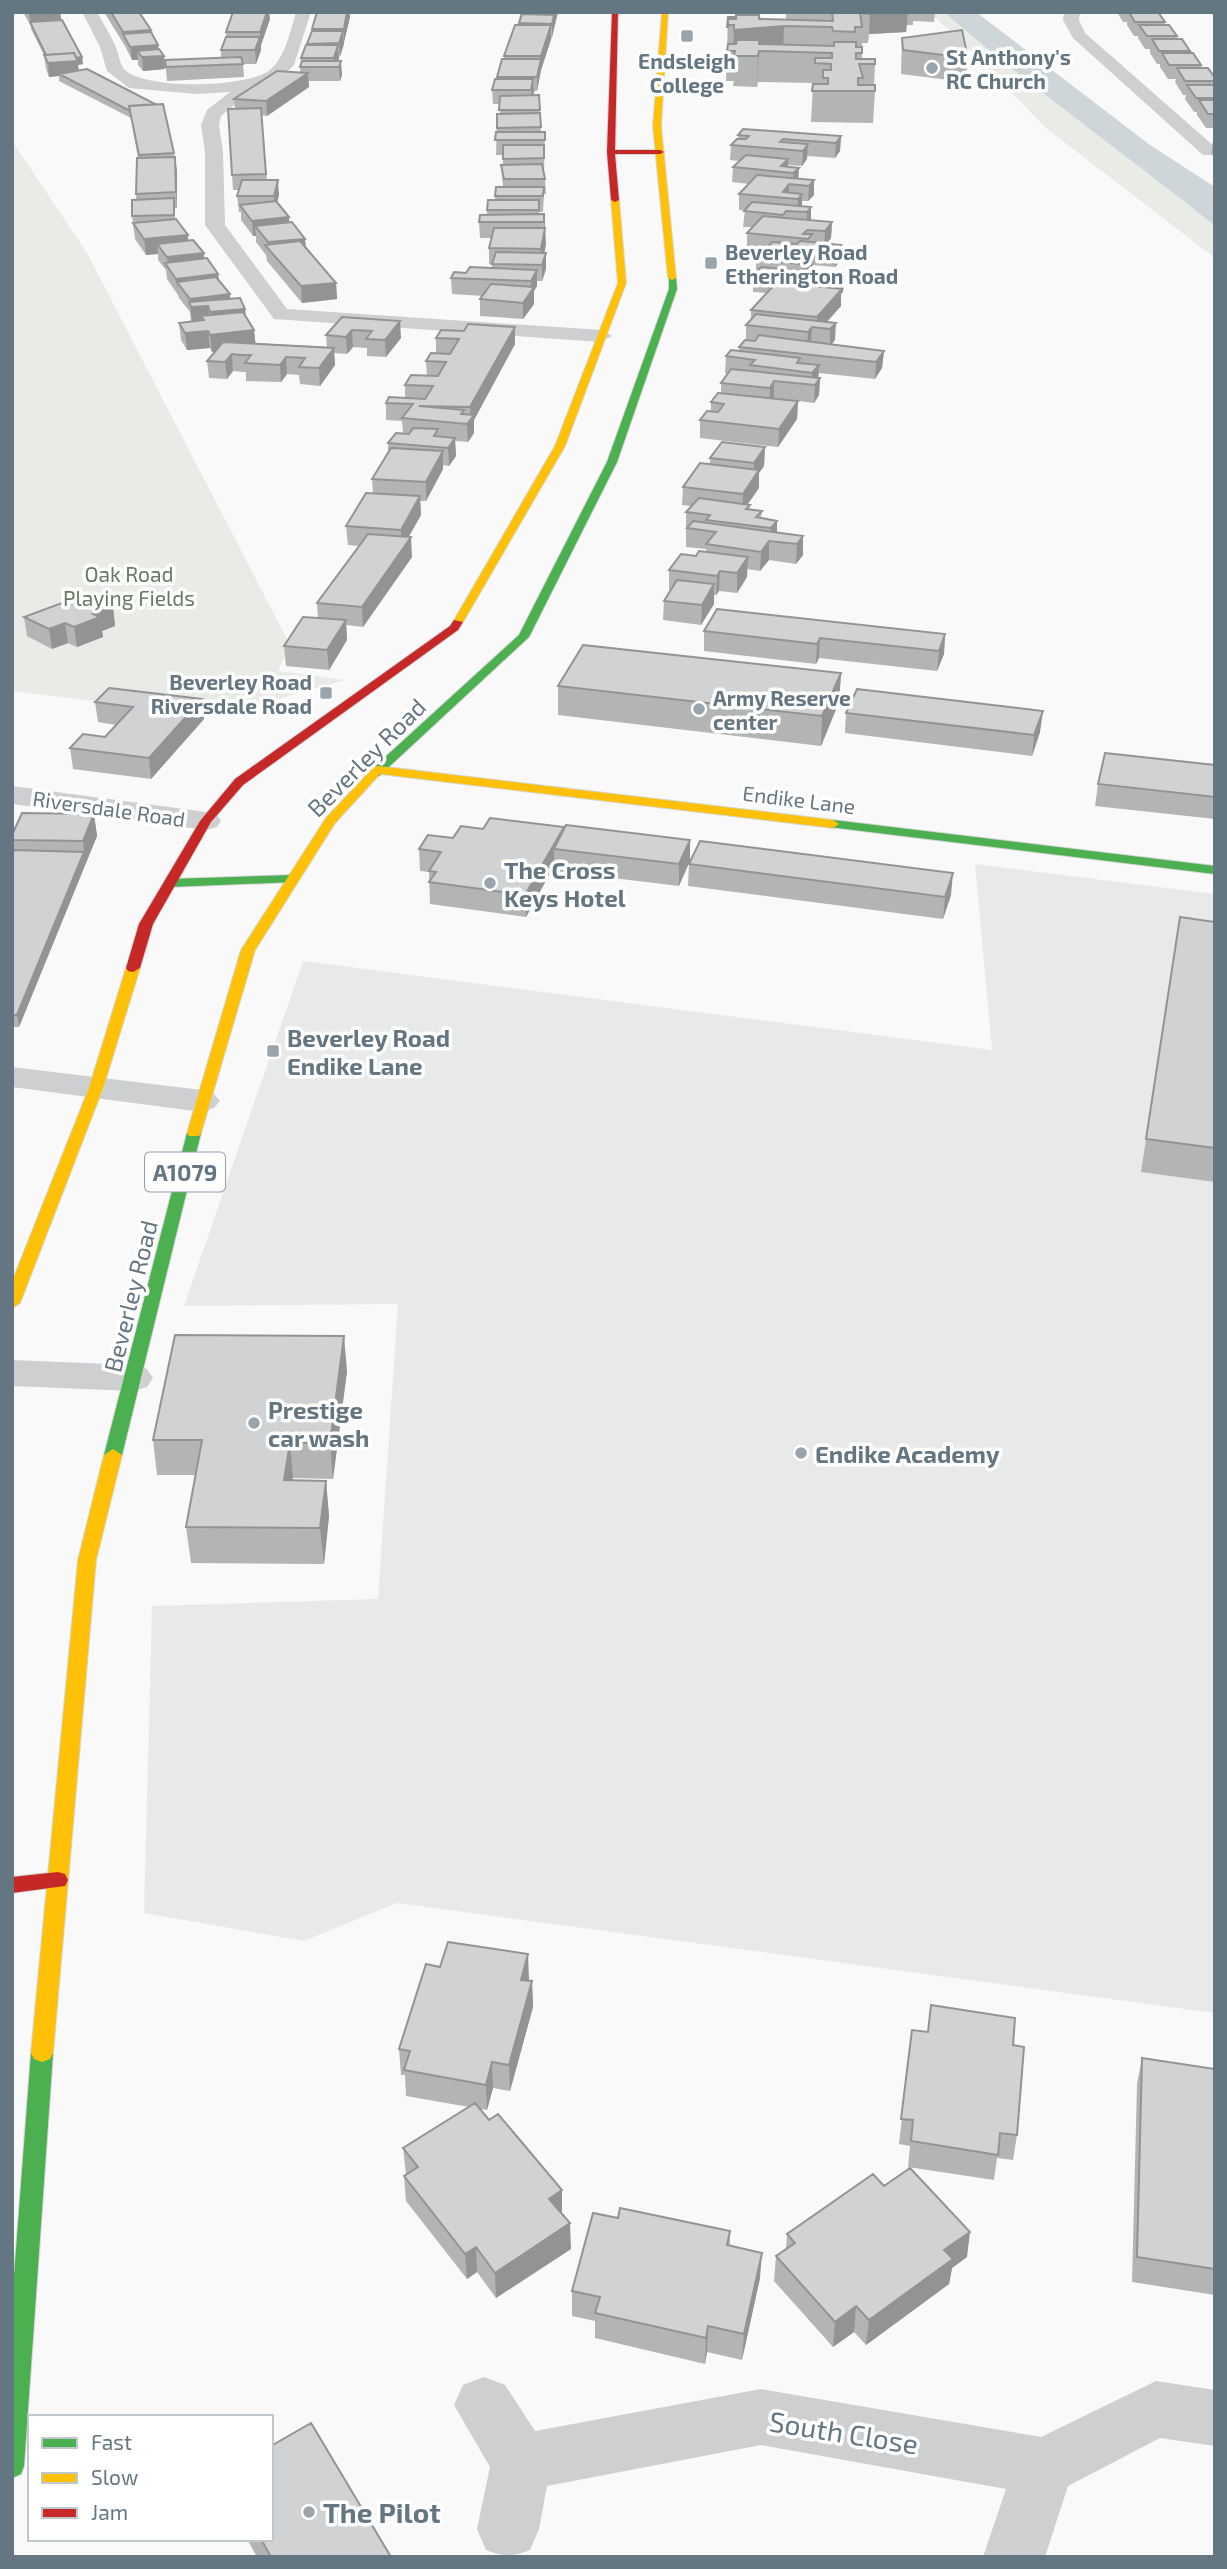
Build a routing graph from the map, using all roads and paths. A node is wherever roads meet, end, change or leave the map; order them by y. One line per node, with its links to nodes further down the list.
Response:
1 (89, 12): 7 (street)
2 (304, 12): 6 (street)
3 (615, 12): 12 (main road, Beverley Road)
4 (665, 12): 13 (main road, Beverley Road / A1079)
5 (1072, 12): 11 (street)
6 (254, 85): 8 (street); 9 (street)
7 (153, 88): 8 (street); 10 (street)
8 (197, 89): 9 (street)
9 (234, 96): 14 (street)
10 (173, 103)
11 (1207, 143)
12 (611, 152): 13 (main road); 14 (main road, Beverley Road)
13 (660, 152): 15 (main road, Beverley Road / A1079)
14 (601, 336): 17 (main road, Beverley Road)
15 (378, 770): 18 (main road, Endike Lane); 19 (main road, Beverley Road / A1079)
16 (12, 795): 17 (street, Riversdale Road)
17 (206, 821): 20 (main road, Beverley Road)
18 (1215, 870)
19 (292, 879): 20 (main road); 23 (main road, Beverley Road / A1079)
20 (170, 883): 22 (main road, Beverley Road)
21 (12, 1077): 22 (street)
22 (96, 1088): 23 (street); 24 (main road, Beverley Road)
23 (202, 1101): 26 (main road, Beverley Road / A1079)
24 (12, 1303)
25 (12, 1373): 26 (street)
26 (133, 1378): 27 (main road, Beverley Road / A1079)
27 (58, 1880): 28 (main road); 32 (main road, Beverley Road / A1079)
28 (12, 1885)
29 (484, 2405): 31 (street)
30 (1215, 2417): 33 (street)
31 (521, 2462): 33 (street, South Close); 34 (street)
32 (12, 2466)
33 (1044, 2467): 35 (street)
34 (508, 2529)
35 (1014, 2557)

